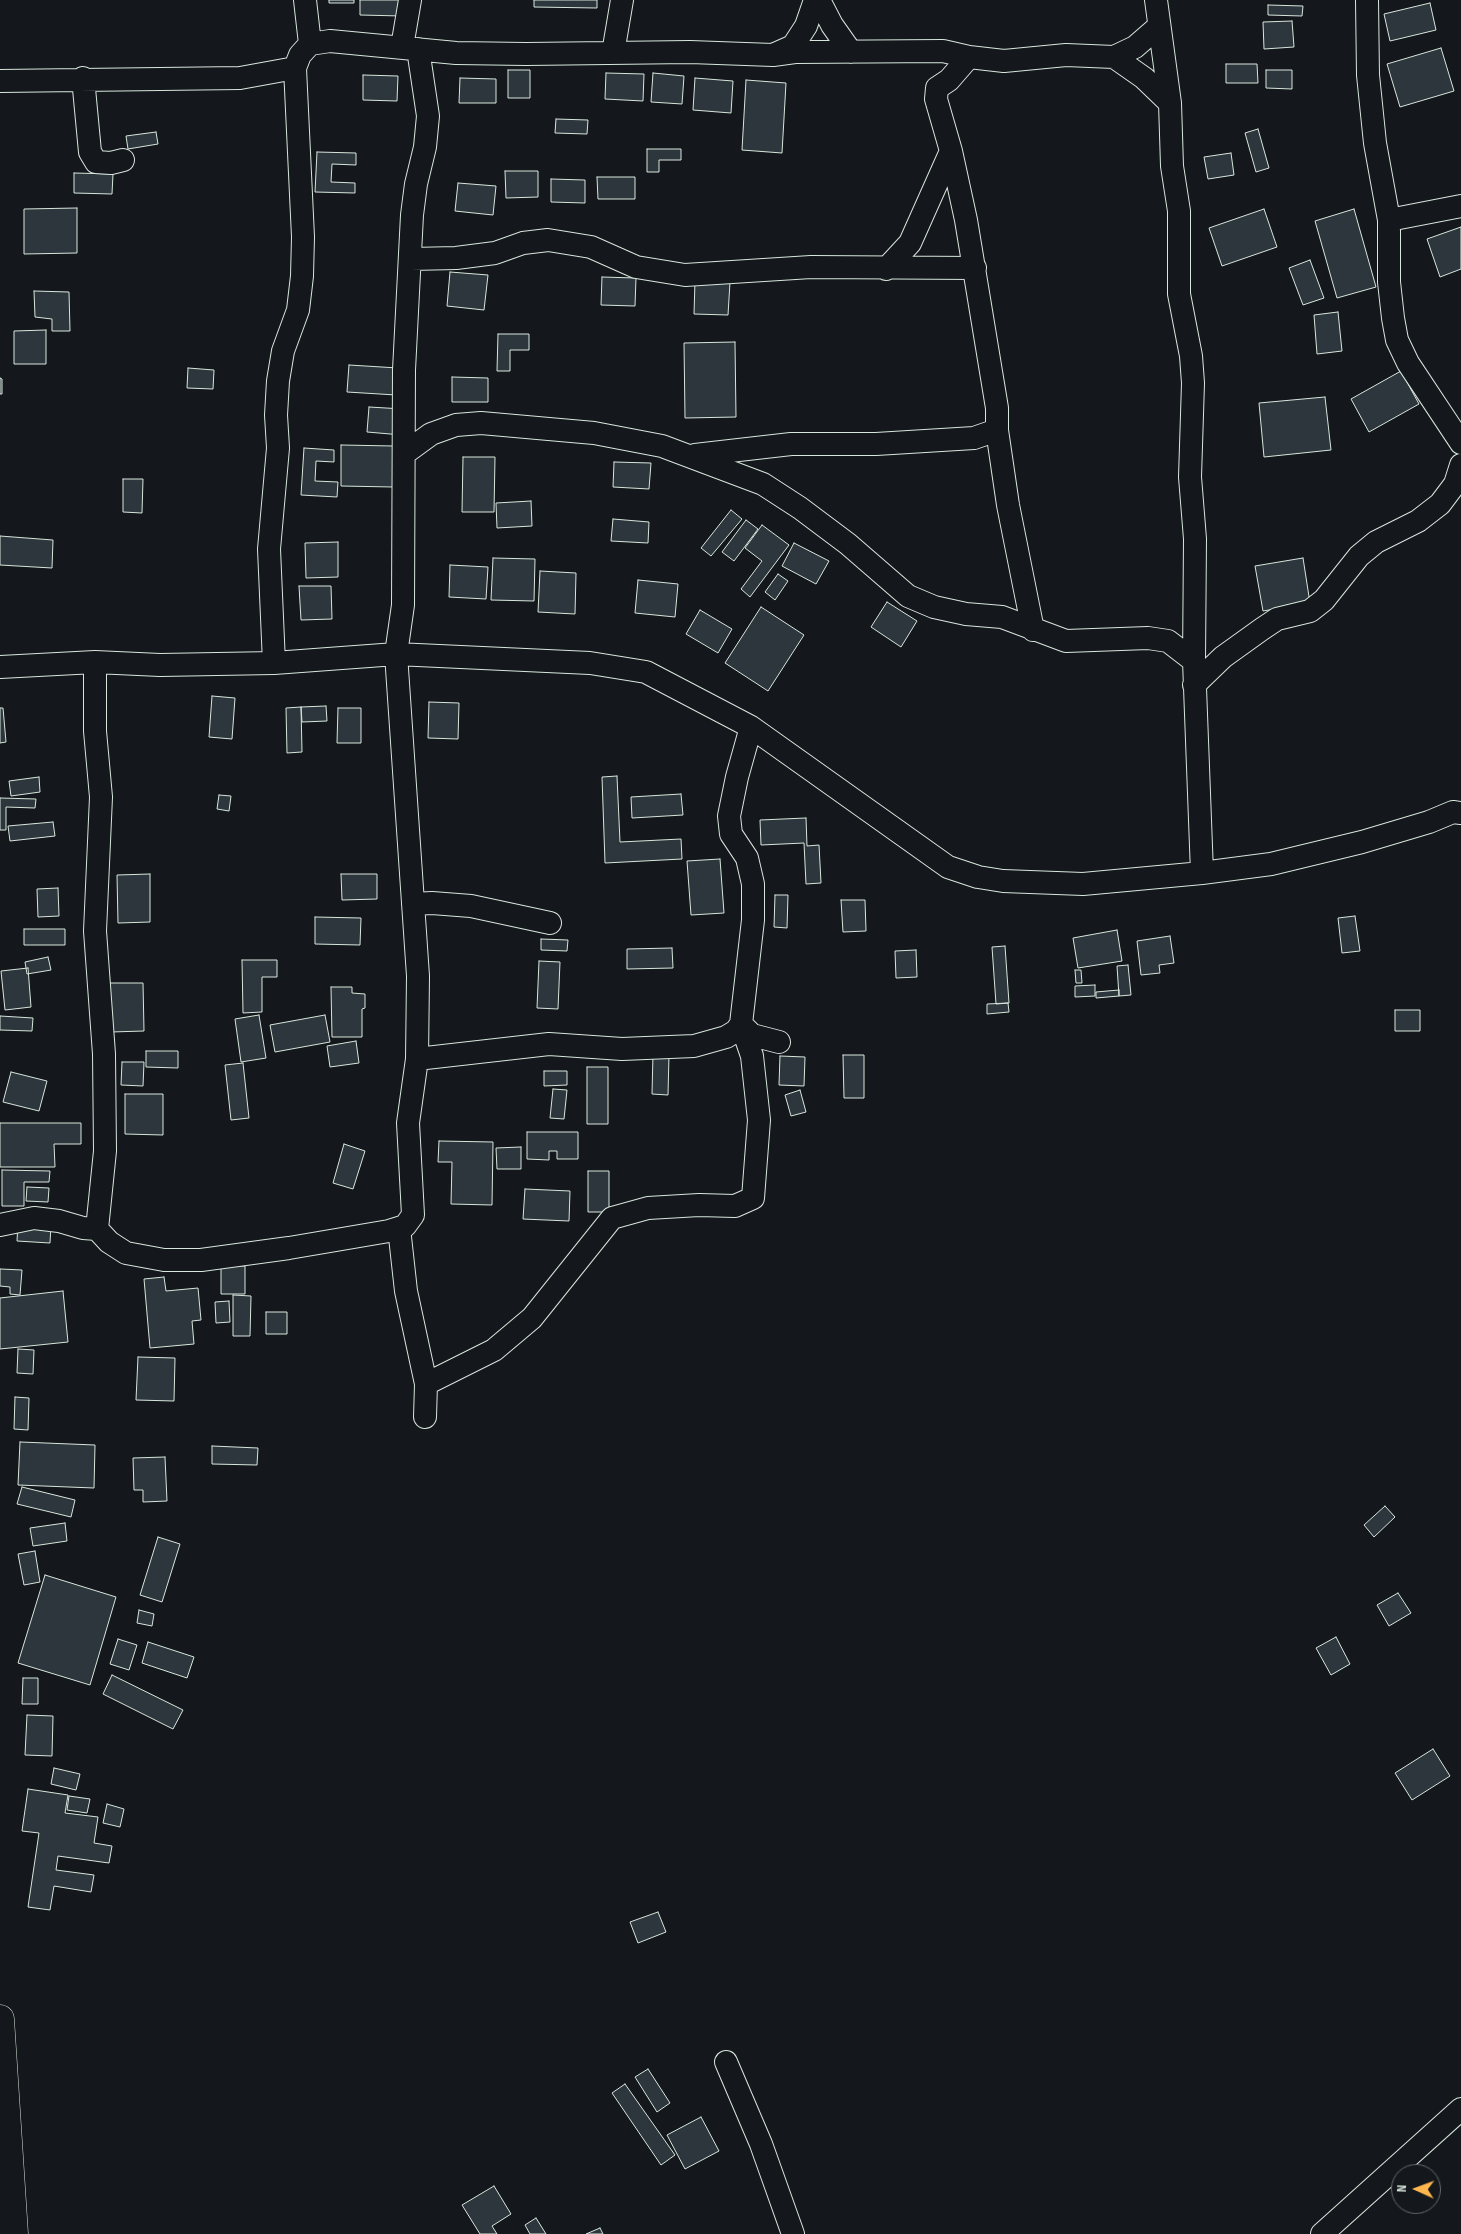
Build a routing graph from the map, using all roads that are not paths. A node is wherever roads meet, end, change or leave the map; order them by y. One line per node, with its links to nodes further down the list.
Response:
1 (305, 0): 8 (street)
2 (410, 0): 9 (street)
3 (622, 0): 11 (street)
4 (817, 0): 10 (street); 12 (street)
5 (1156, 0): 7 (street)
6 (1367, 0): 22 (street)
7 (1158, 27): 14 (street); 18 (street)
8 (310, 44): 9 (street); 15 (street)
9 (410, 48): 11 (street); 23 (street)
10 (851, 52): 12 (street); 13 (street)
11 (613, 53): 12 (street)
12 (773, 54)
13 (970, 57): 14 (street); 19 (street)
14 (1114, 57): 18 (street)
15 (295, 68): 16 (street); 35 (street)
16 (83, 78): 17 (street); 20 (street)
17 (0, 81)
18 (1170, 103): 33 (street)
19 (951, 151): 24 (street); 25 (street)
20 (123, 160)
21 (1461, 206): 22 (street)
22 (1389, 220): 27 (street)
23 (411, 259): 25 (street); 28 (street)
24 (975, 268): 25 (street); 26 (street)
25 (886, 269)
26 (997, 430): 29 (street); 31 (street)
27 (1461, 442)
28 (404, 453): 29 (street); 32 (street)
29 (691, 455): 31 (street)
30 (1461, 465): 37 (street)
31 (1033, 630): 33 (street)
32 (396, 654): 35 (street); 38 (street); 41 (street)
33 (1194, 661): 37 (street)
34 (95, 662): 35 (street); 36 (street); 48 (street)
35 (274, 663)
36 (0, 667)
37 (1194, 685): 40 (street)
38 (751, 727): 40 (street); 43 (street)
39 (1458, 810): 40 (street)
40 (1202, 873)
41 (413, 904): 42 (street); 45 (street)
42 (550, 922)
43 (741, 1024): 44 (street); 45 (street); 49 (street)
44 (779, 1042)
45 (417, 1059): 47 (street)
46 (0, 1225): 48 (street)
47 (398, 1228): 48 (street); 49 (street)
48 (97, 1229)
49 (426, 1384): 50 (street)
50 (425, 1417)
51 (0, 2019): 54 (main road)
52 (726, 2062): 55 (street)
53 (1461, 2109): 56 (street)
54 (14, 2234)
55 (793, 2234)
56 (1322, 2234)

